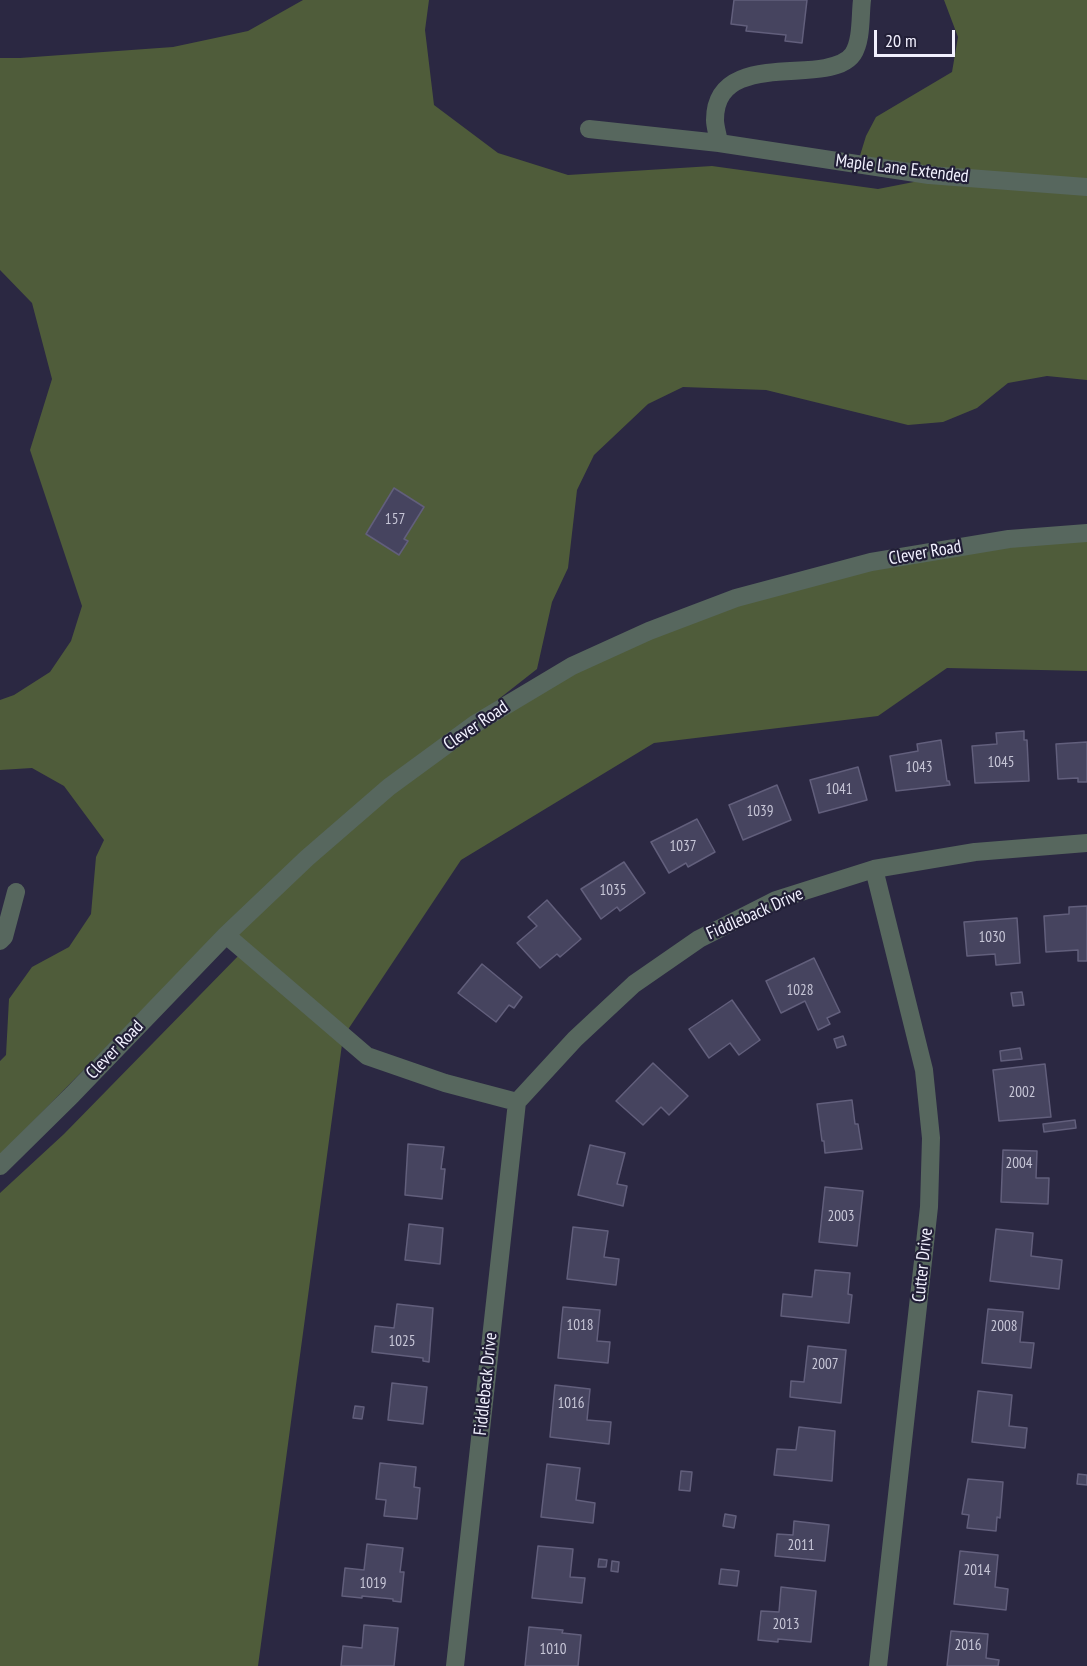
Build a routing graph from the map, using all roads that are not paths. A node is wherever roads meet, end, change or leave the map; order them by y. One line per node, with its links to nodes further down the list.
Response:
1 (862, 0): 3 (street)
2 (589, 129): 3 (street, Maple Lane Extended)
3 (719, 143): 4 (street, Maple Lane Extended)
4 (1087, 187)
5 (1087, 533): 9 (street, Clever Road)
6 (1087, 843): 7 (street, Fiddleback Drive)
7 (874, 869): 11 (street, Fiddleback Drive); 14 (street, Cutter Drive)
8 (15, 892): 10 (street)
9 (226, 935): 11 (street); 12 (street, Clever Road)
10 (0, 941)
11 (516, 1102): 13 (street, Fiddleback Drive)
12 (0, 1166)
13 (455, 1666)
14 (878, 1666)

